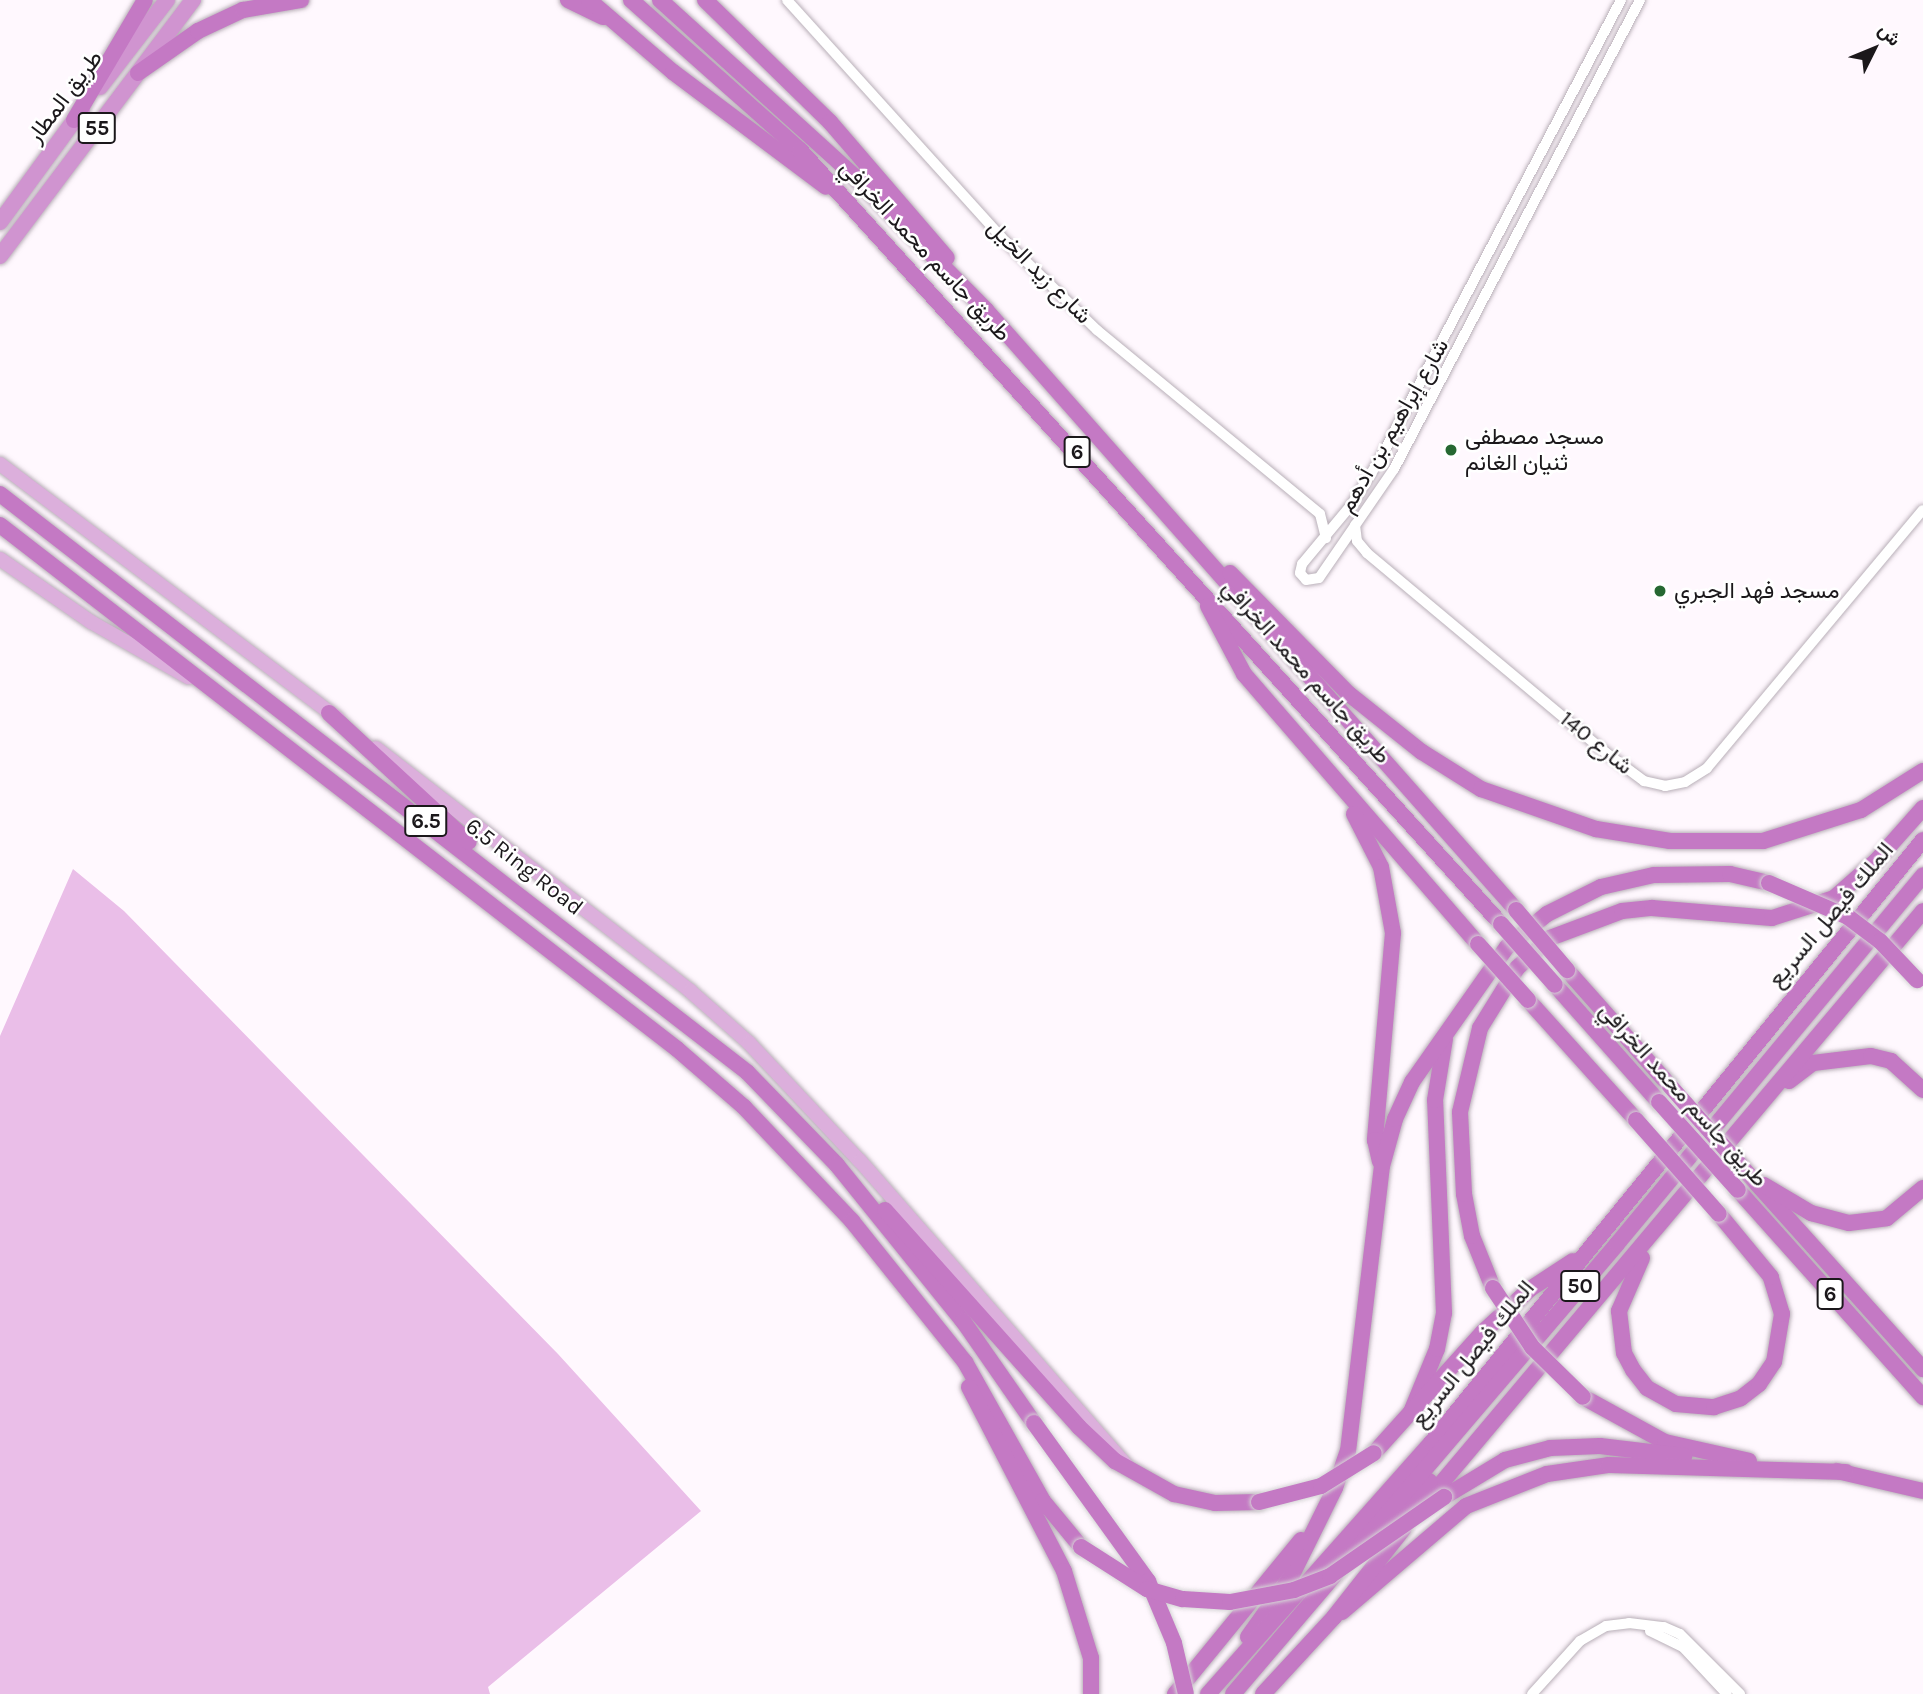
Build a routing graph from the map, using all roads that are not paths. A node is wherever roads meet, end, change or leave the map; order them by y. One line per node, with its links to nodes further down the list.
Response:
1 (145, 0): 17 (highway)
2 (167, 0): 17 (highway, طريق المطار / 55)
3 (193, 0): 16 (highway, طريق المطار / 55)
4 (301, 0): 16 (highway)
5 (568, 0): 14 (highway)
6 (589, 0): 14 (highway)
7 (631, 0): 18 (highway, طريق جاسم محمد الخرافي / 6)
8 (660, 0): 21 (highway, طريق جاسم محمد الخرافي / 6)
9 (693, 0): 15 (highway)
10 (705, 0): 15 (highway)
11 (787, 0): 26 (street, شارع زيد الخيل)
12 (1621, 0): 27 (street, شارع إبراهيم بن أدهم)
13 (1640, 0): 29 (street, شارع إبراهيم بن أدهم)
14 (610, 19): 18 (highway)
15 (772, 66): 21 (highway)
16 (138, 73): 20 (highway, طريق المطار / 55)
17 (74, 120): 19 (highway, طريق المطار / 55)
18 (850, 203): 34 (highway, طريق جاسم محمد الخرافي / 6)
19 (0, 222)
20 (0, 256)
21 (986, 310): 22 (highway, طريق جاسم محمد الخرافي / 6)
22 (1124, 462): 37 (highway); 50 (highway, طريق جاسم محمد الخرافي / 6, bridge)
23 (4, 467): 36 (main road)
24 (0, 494): 42 (highway, 6.5 Ring Road / 6.5)
25 (1923, 510): 32 (street, شارع 140)
26 (1320, 514): 27 (street); 30 (street)
27 (1343, 515): 30 (street, شارع إبراهيم بن أدهم)
28 (0, 525): 35 (highway, 6.5)
29 (1356, 525): 31 (street, شارع إبراهيم بن أدهم); 32 (street, شارع 140)
30 (1325, 538): 31 (street, شارع إبراهيم بن أدهم)
31 (1338, 550): 32 (street)
32 (1367, 554)
33 (0, 559): 35 (main road)
34 (1197, 585): 38 (highway); 57 (highway, طريق جاسم محمد الخرافي / 6, bridge)
35 (208, 686): 55 (highway, 6.5)
36 (329, 713): 42 (highway); 61 (main road)
37 (1923, 771)
38 (1331, 776): 49 (highway); 52 (highway, bridge)
39 (1923, 807): 59 (highway, bridge)
40 (1923, 840): 54 (highway, الملك فيصل السريع / 50)
41 (1923, 875): 53 (highway, الملك فيصل السريع / 50)
42 (521, 893): 48 (highway, 6.5 Ring Road / 6.5)
43 (1923, 911): 47 (highway)
44 (1920, 984): 45 (highway, bridge)
45 (1446, 1033): 49 (highway); 58 (highway)
46 (1923, 1090): 47 (highway)
47 (1754, 1114): 52 (highway)
48 (838, 1165): 61 (highway); 69 (highway, bridge)
49 (1382, 1166): 63 (highway)
50 (1750, 1176): 51 (highway); 56 (highway, طريق جاسم محمد الخرافي / 6)
51 (1923, 1188)
52 (1665, 1223): 65 (highway)
53 (1617, 1244): 64 (highway, bridge); 71 (highway, الملك فيصل السريع / 50)
54 (1581, 1256): 58 (highway); 66 (highway, الملك فيصل السريع / 50)
55 (941, 1332): 64 (highway, bridge); 67 (highway)
56 (1923, 1369)
57 (1923, 1397)
58 (1411, 1412): 61 (highway, bridge)
59 (1733, 1459): 60 (highway); 64 (highway, bridge)
60 (1846, 1472): 62 (highway); 65 (highway)
61 (1133, 1474)
62 (1923, 1491)
63 (1316, 1522): 66 (highway); 68 (highway)
64 (1364, 1554)
65 (1334, 1618): 72 (highway)
66 (1232, 1666): 70 (highway, الملك فيصل السريع / 50)
67 (1091, 1694)
68 (1175, 1694)
69 (1186, 1694)
70 (1208, 1694)
71 (1233, 1694)
72 (1263, 1694)
73 (1532, 1694): 76 (street)
74 (1540, 1694): 75 (street)
75 (1727, 1694)
76 (1740, 1694)

